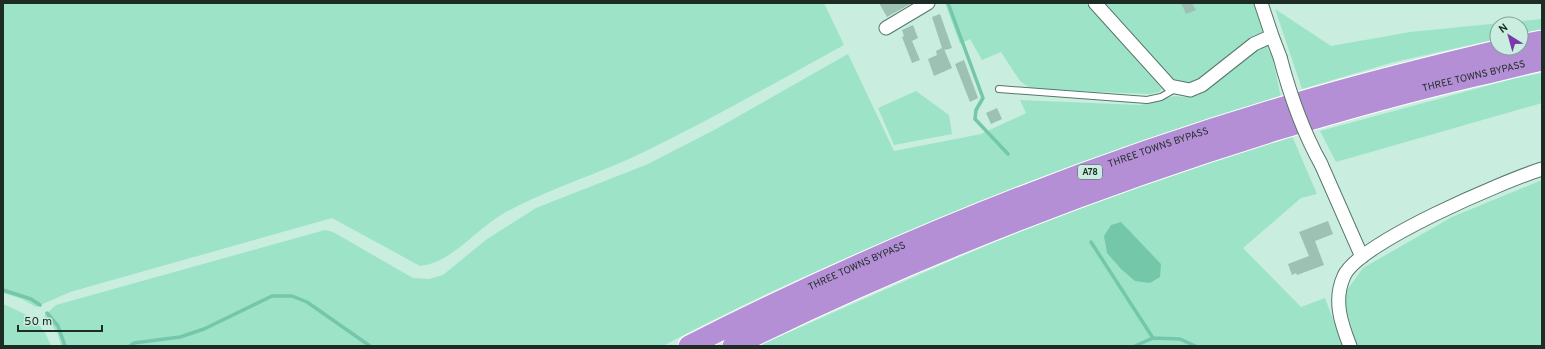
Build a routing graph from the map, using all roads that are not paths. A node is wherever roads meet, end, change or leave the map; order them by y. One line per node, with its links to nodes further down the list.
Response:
1 (928, 3): 4 (street)
2 (1095, 3): 11 (street)
3 (1261, 3): 5 (street)
4 (886, 28)
5 (1272, 36): 11 (street); 13 (street, bridge)
6 (1542, 41): 7 (highway, THREE TOWNS BYPASS)
7 (1529, 43)
8 (1489, 53): 14 (highway, THREE TOWNS BYPASS / A78)
9 (1542, 60): 15 (highway, THREE TOWNS BYPASS / A78)
10 (998, 89): 11 (lane)
11 (1175, 89)
12 (1542, 169): 13 (street)
13 (1362, 257): 16 (street)
14 (689, 346)
15 (733, 346)
16 (1350, 346)

